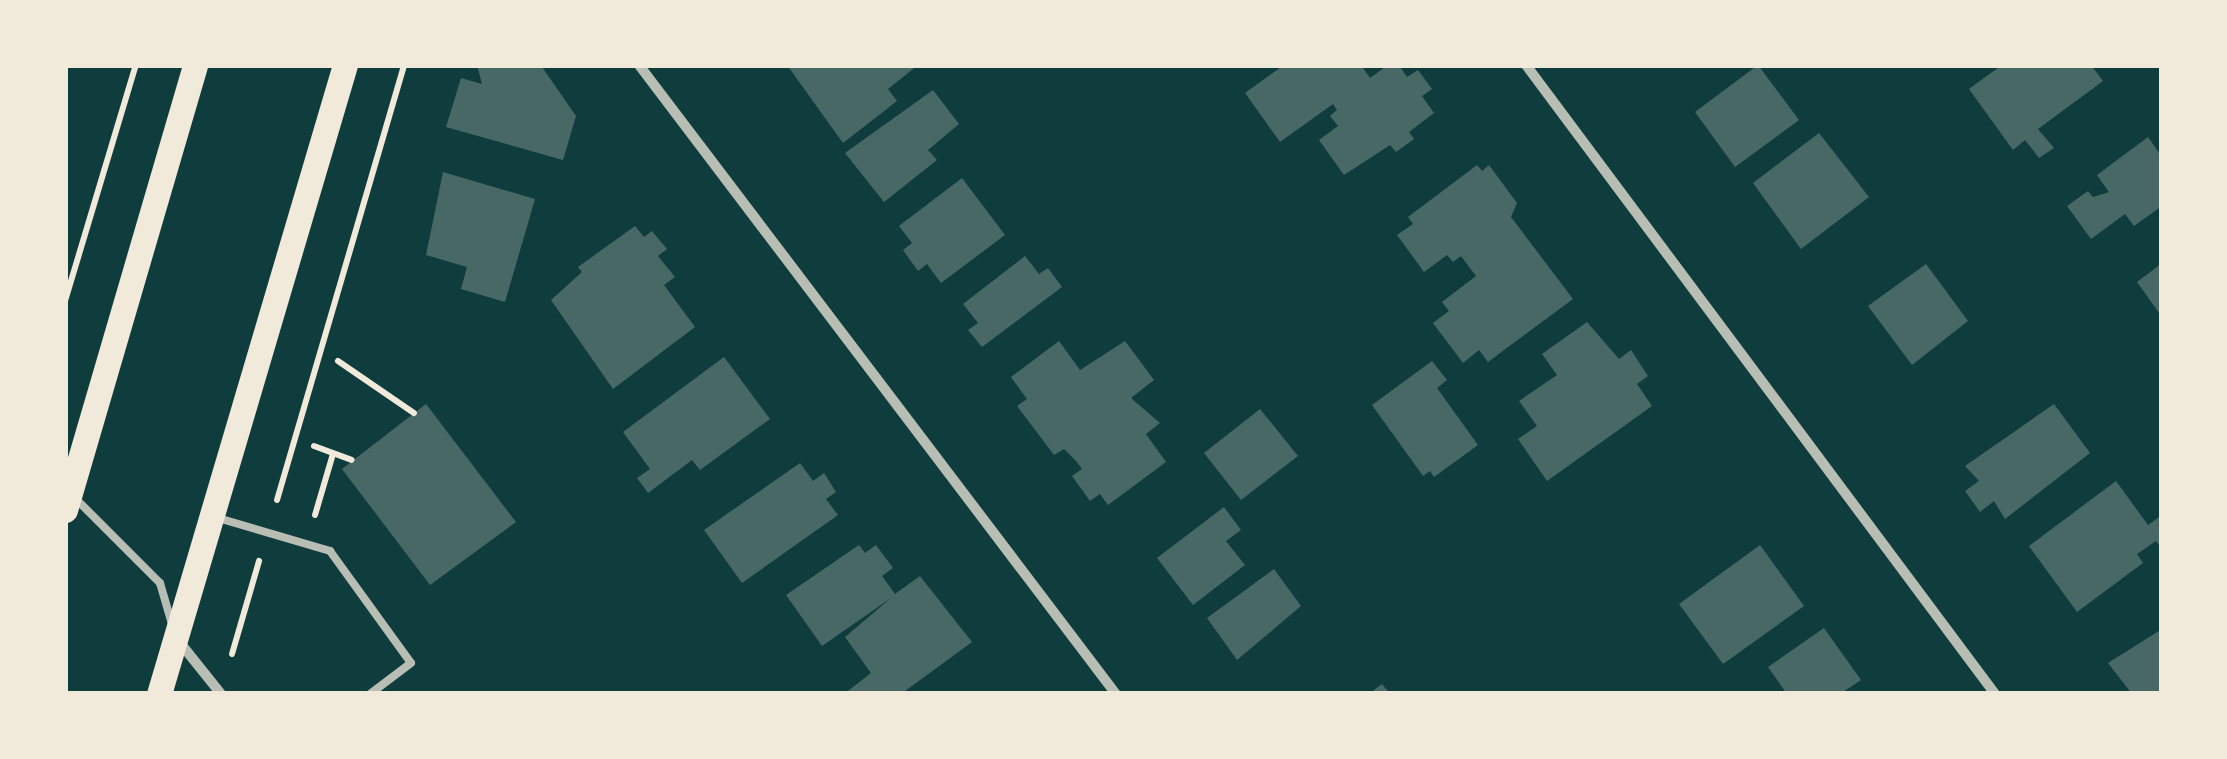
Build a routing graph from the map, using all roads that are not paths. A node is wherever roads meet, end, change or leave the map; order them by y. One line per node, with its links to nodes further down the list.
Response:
1 (194, 65): 5 (main road)
2 (345, 65): 6 (main road)
3 (639, 65): 11 (street)
4 (1526, 65): 12 (street)
5 (67, 496): 7 (lane)
6 (214, 516): 7 (main road); 10 (lane)
7 (176, 638): 8 (main road); 9 (street)
8 (159, 694)
9 (221, 694)
10 (370, 694)
11 (1116, 694)
12 (1995, 694)

